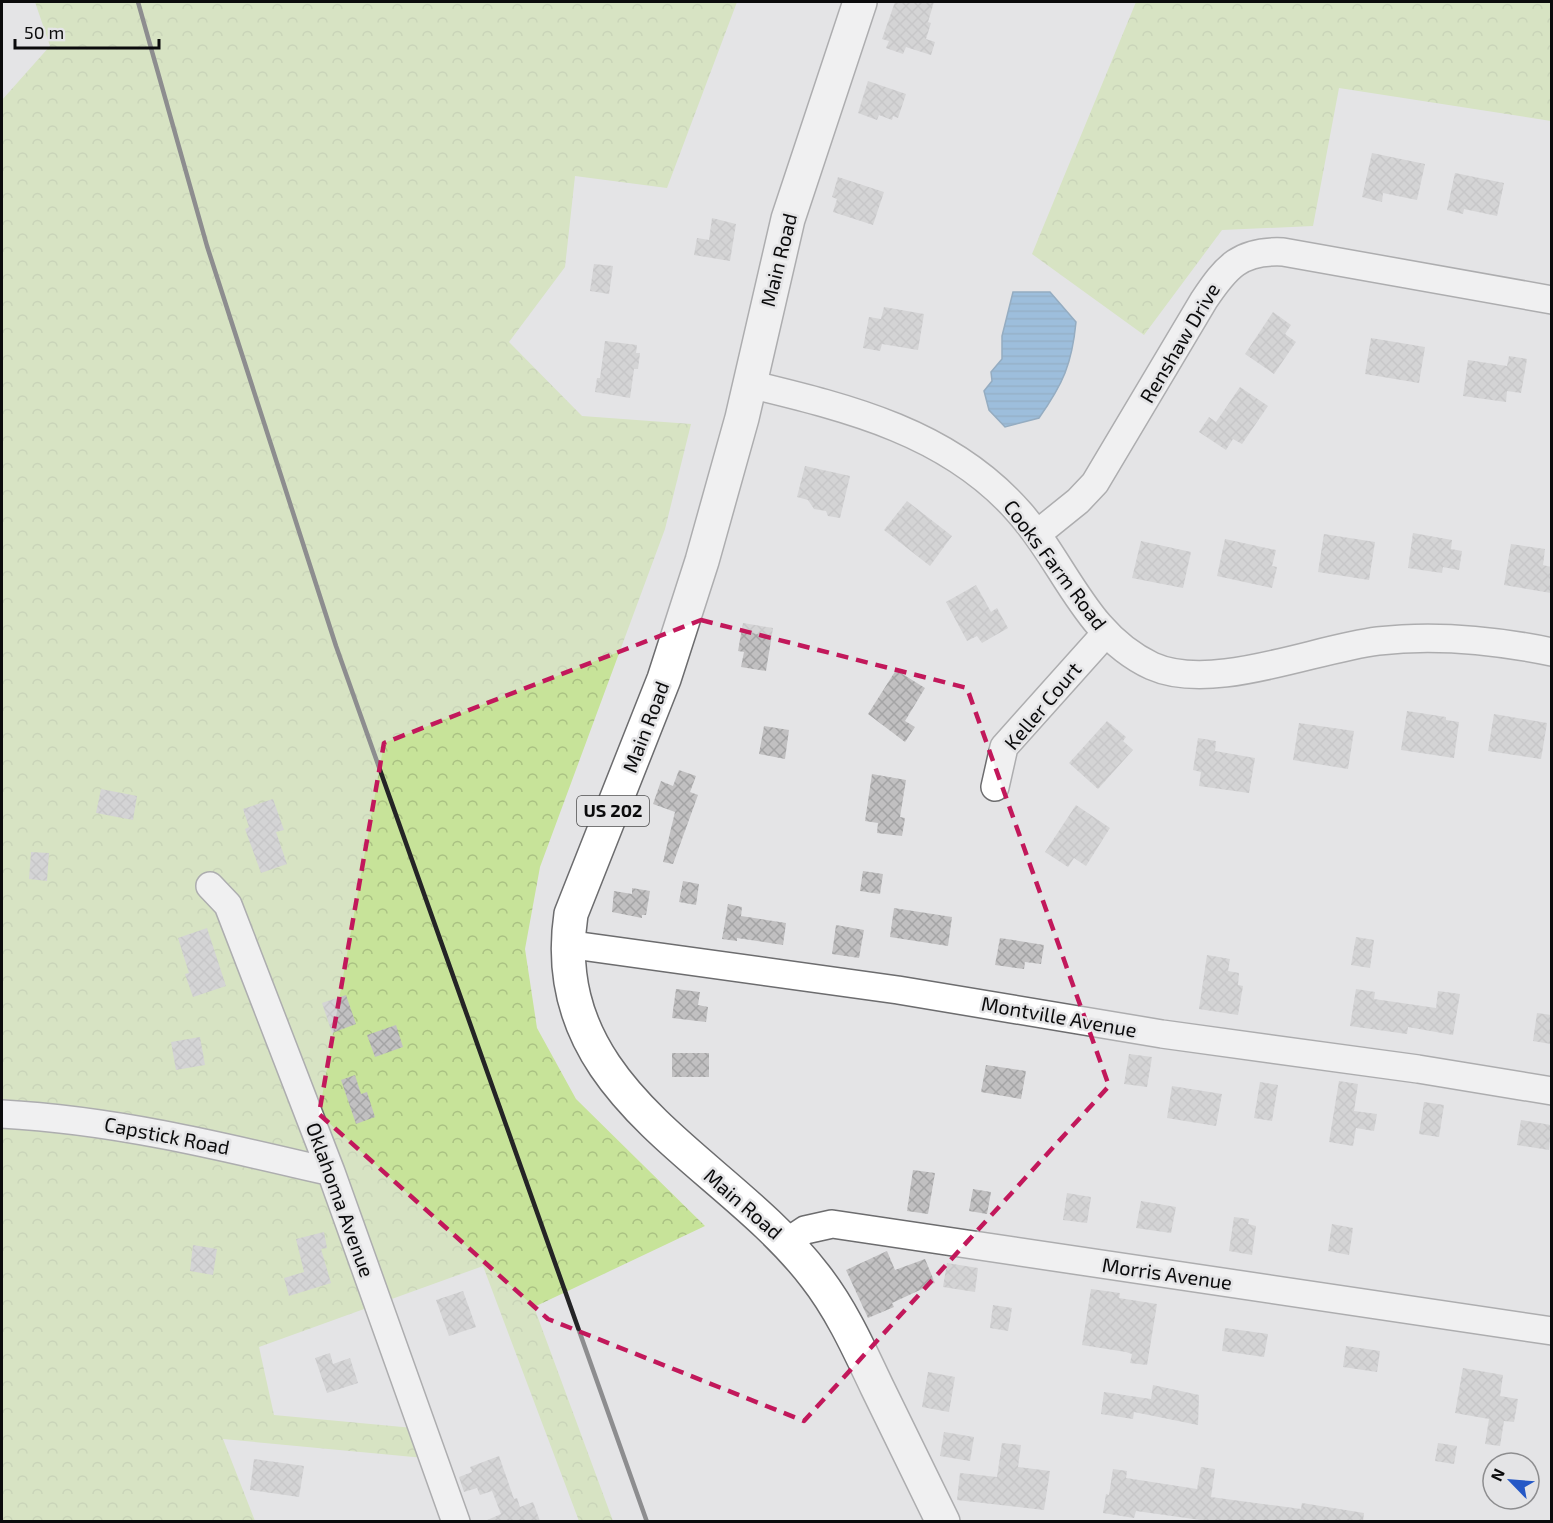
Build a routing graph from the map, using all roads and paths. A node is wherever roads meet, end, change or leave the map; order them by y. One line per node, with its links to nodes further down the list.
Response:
1 (860, 2): 3 (main road, Main Road / US 202)
2 (1551, 300): 4 (street, Renshaw Drive)
3 (749, 384): 4 (street, Cooks Farm Road); 9 (main road, Main Road / US 202)
4 (1037, 534): 5 (street, Cooks Farm Road)
5 (1106, 633): 6 (street, Cooks Farm Road); 7 (street, Keller Court)
6 (1551, 652)
7 (995, 787)
8 (210, 886): 12 (street, Oklahoma Avenue)
9 (566, 944): 10 (street, Montville Avenue); 13 (main road, Main Road / US 202)
10 (1551, 1091)
11 (2, 1114): 12 (street, Capstick Road)
12 (330, 1172): 15 (street, Oklahoma Avenue)
13 (787, 1242): 14 (street, Morris Avenue); 16 (main road, Main Road / US 202)
14 (1551, 1331)
15 (456, 1521)
16 (943, 1521)

